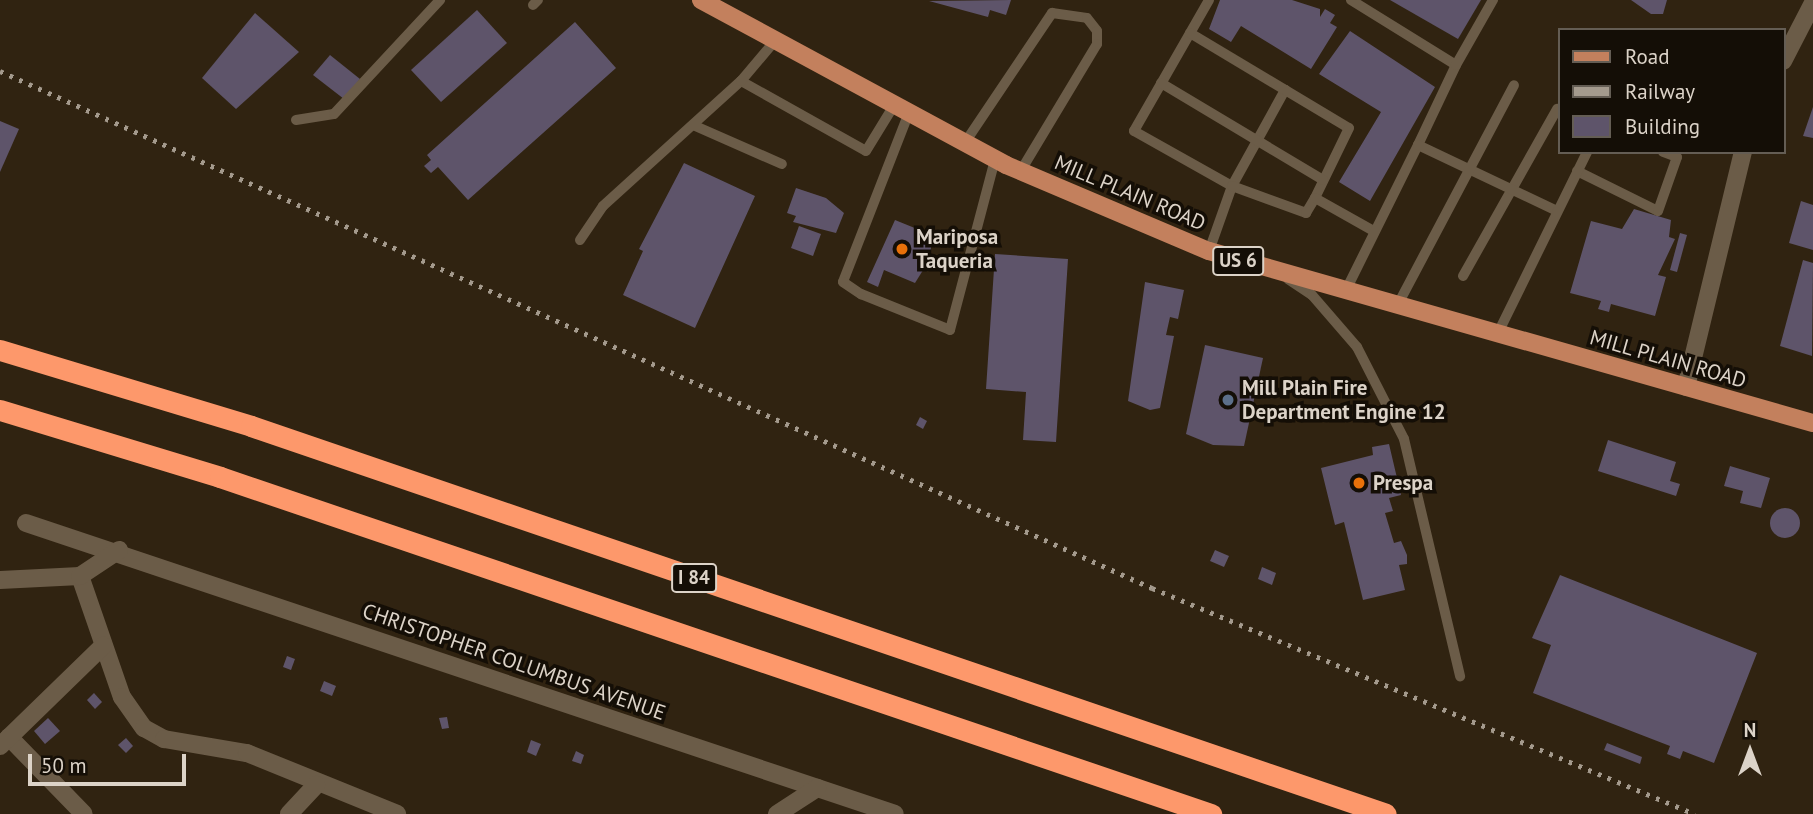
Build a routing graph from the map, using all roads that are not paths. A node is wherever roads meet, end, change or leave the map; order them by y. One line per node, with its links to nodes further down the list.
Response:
1 (440, 0): 17 (lane)
2 (701, 0): 8 (main road, MILL PLAIN ROAD / US 6)
3 (1209, 0): 7 (lane)
4 (1351, 0): 10 (lane)
5 (1493, 0): 10 (lane)
6 (1813, 3): 9 (street)
7 (1190, 33): 12 (lane); 14 (lane)
8 (774, 41): 11 (lane); 16 (main road, MILL PLAIN ROAD / US 6)
9 (1785, 57)
10 (1456, 65): 21 (lane)
11 (741, 81): 16 (lane); 18 (lane)
12 (1161, 83): 19 (lane); 31 (lane)
13 (1514, 85): 27 (lane)
14 (1285, 90): 19 (lane); 30 (lane)
15 (1557, 109): 32 (lane)
16 (900, 111): 20 (main road, MILL PLAIN ROAD / US 6); 25 (lane)
17 (296, 120)
18 (693, 125): 26 (lane); 36 (lane)
19 (1257, 141): 30 (lane); 31 (lane)
20 (964, 144): 25 (main road, MILL PLAIN ROAD / US 6); 29 (lane)
21 (1418, 145): 27 (lane); 35 (lane)
22 (1586, 154): 28 (lane)
23 (1669, 154): 28 (lane)
24 (1743, 154): 44 (street)
25 (995, 160): 29 (main road, MILL PLAIN ROAD / US 6)
26 (782, 164)
27 (1467, 170): 32 (lane); 41 (lane)
28 (1577, 171): 34 (lane)
29 (1020, 172): 37 (main road, MILL PLAIN ROAD / US 6)
30 (1324, 180): 33 (lane)
31 (1232, 186): 33 (lane); 37 (lane)
32 (1512, 191): 34 (lane); 39 (lane)
33 (1315, 198): 35 (lane)
34 (1557, 211): 42 (lane)
35 (1372, 230): 40 (lane)
36 (580, 240)
37 (1209, 251): 38 (main road, MILL PLAIN ROAD / US 6)
38 (1285, 276): 40 (main road, MILL PLAIN ROAD / US 6); 52 (lane)
39 (1463, 276)
40 (1344, 293): 41 (main road, MILL PLAIN ROAD / US 6)
41 (1396, 308): 42 (main road, MILL PLAIN ROAD / US 6)
42 (1497, 335): 44 (main road, MILL PLAIN ROAD / US 6)
43 (0, 350): 62 (highway, I 84)
44 (1686, 387): 46 (main road, MILL PLAIN ROAD / US 6)
45 (0, 410): 61 (highway)
46 (1813, 423)
47 (26, 523): 48 (street, CHRISTOPHER COLUMBUS AVENUE)
48 (119, 550): 49 (street); 55 (street, CHRISTOPHER COLUMBUS AVENUE)
49 (80, 576): 50 (street); 51 (street)
50 (0, 580)
51 (103, 646): 53 (street); 54 (street)
52 (1460, 676)
53 (5, 742): 56 (street)
54 (316, 785): 57 (street); 58 (street)
55 (817, 788): 59 (street); 60 (street, CHRISTOPHER COLUMBUS AVENUE)
56 (84, 814)
57 (289, 814)
58 (397, 814)
59 (777, 814)
60 (895, 814)
61 (1212, 814)
62 (1386, 814)

